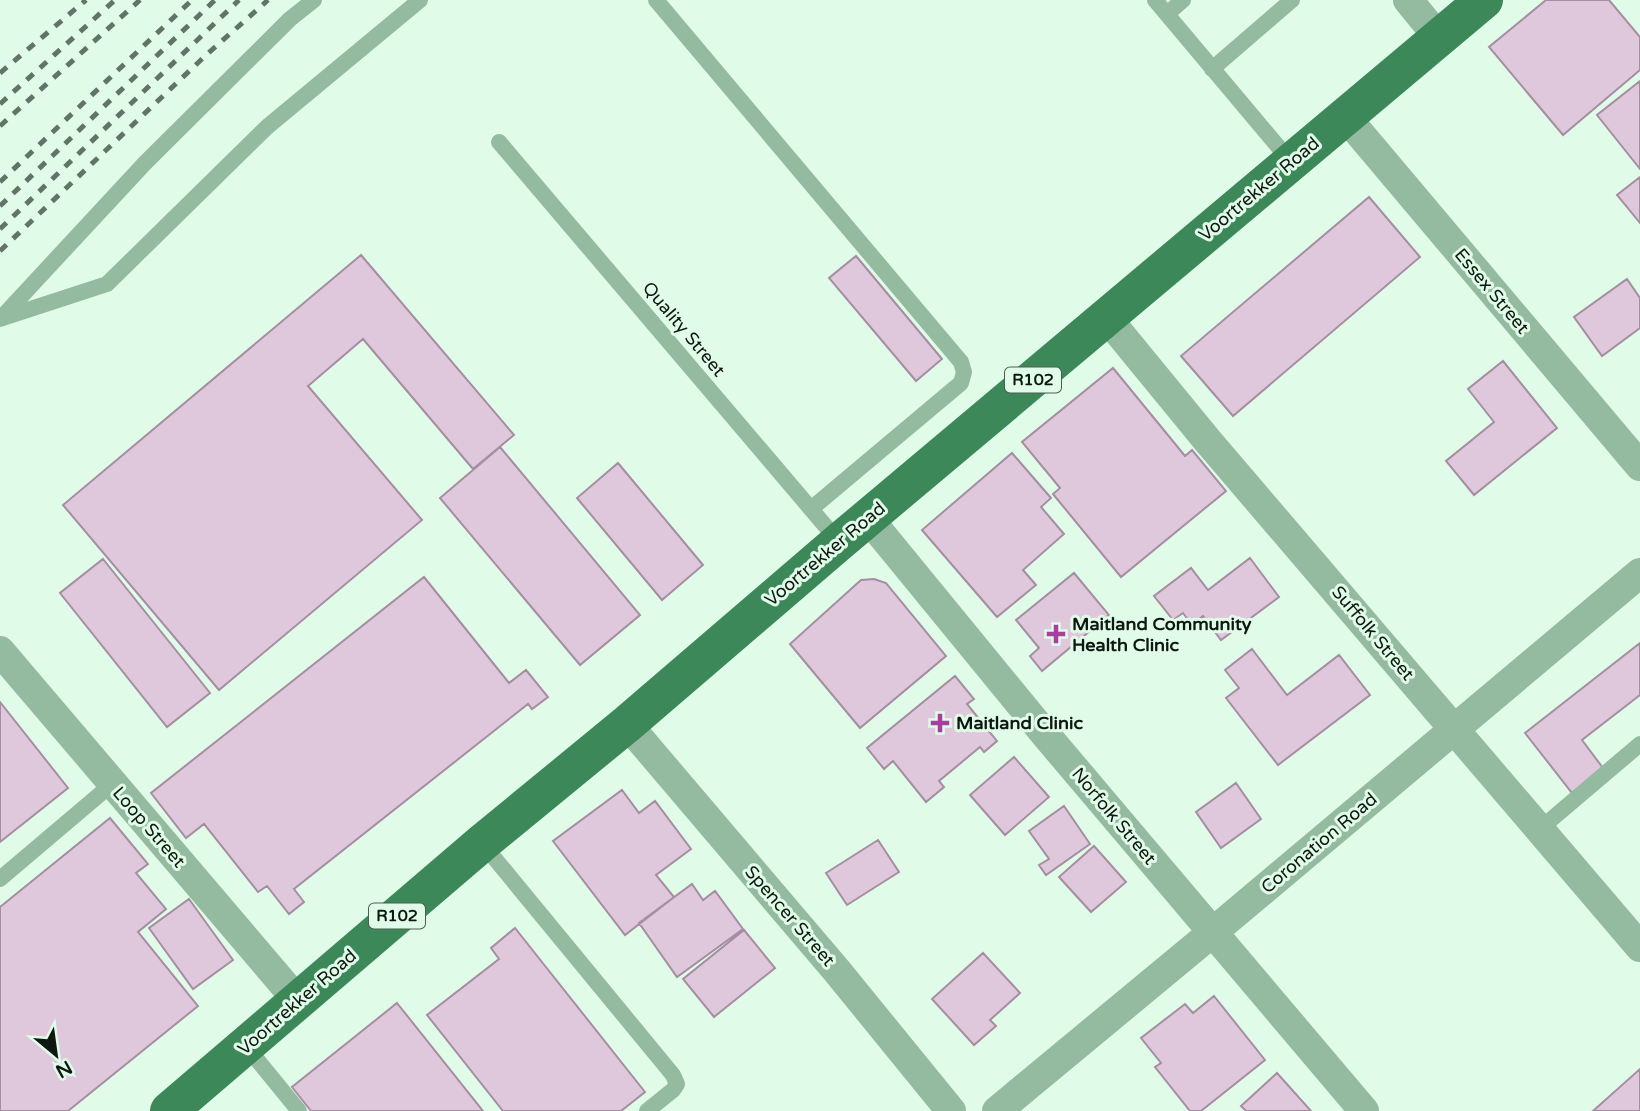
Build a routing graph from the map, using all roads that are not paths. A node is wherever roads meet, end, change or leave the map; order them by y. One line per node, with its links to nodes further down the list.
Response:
1 (314, 0): 16 (lane)
2 (420, 0): 16 (lane)
3 (656, 0): 18 (lane)
4 (1155, 0): 9 (lane)
5 (1183, 0): 9 (lane)
6 (1292, 0): 11 (lane)
7 (1408, 0): 10 (street)
8 (1484, 0): 10 (main road, Voortrekker Road / R102)
9 (1167, 14): 11 (lane)
10 (1439, 38): 12 (main road, Voortrekker Road / R102)
11 (1212, 69): 14 (lane)
12 (1345, 116): 14 (main road, Voortrekker Road / R102); 17 (street, Essex Street)
13 (499, 142): 18 (lane, Quality Street)
14 (1291, 162): 15 (main road, Voortrekker Road / R102)
15 (1108, 318): 19 (main road, Voortrekker Road / R102); 24 (street, Suffolk Street)
16 (0, 319)
17 (1640, 467)
18 (811, 509): 20 (lane, Quality Street)
19 (868, 518): 20 (main road, Voortrekker Road / R102); 30 (street, Norfolk Street)
20 (839, 542): 23 (main road, Voortrekker Road / R102)
21 (1640, 573): 24 (street, Coronation Road)
22 (0, 651): 26 (street, Loop Street)
23 (627, 724): 28 (main road, Voortrekker Road / R102); 37 (street, Spencer Street)
24 (1455, 729): 27 (street, Suffolk Street); 30 (street, Coronation Road)
25 (1640, 744): 27 (lane)
26 (112, 784): 29 (lane); 32 (street, Loop Street)
27 (1540, 829): 31 (street, Suffolk Street)
28 (482, 843): 32 (main road, Voortrekker Road / R102); 36 (lane)
29 (0, 879)
30 (1213, 932): 38 (street, Coronation Road); 39 (street, Norfolk Street)
31 (1640, 947)
32 (298, 1001): 33 (main road, Voortrekker Road / R102)
33 (246, 1046): 34 (main road, Voortrekker Road / R102); 35 (lane)
34 (169, 1111)
35 (299, 1111)
36 (647, 1111)
37 (951, 1111)
38 (997, 1111)
39 (1364, 1111)

